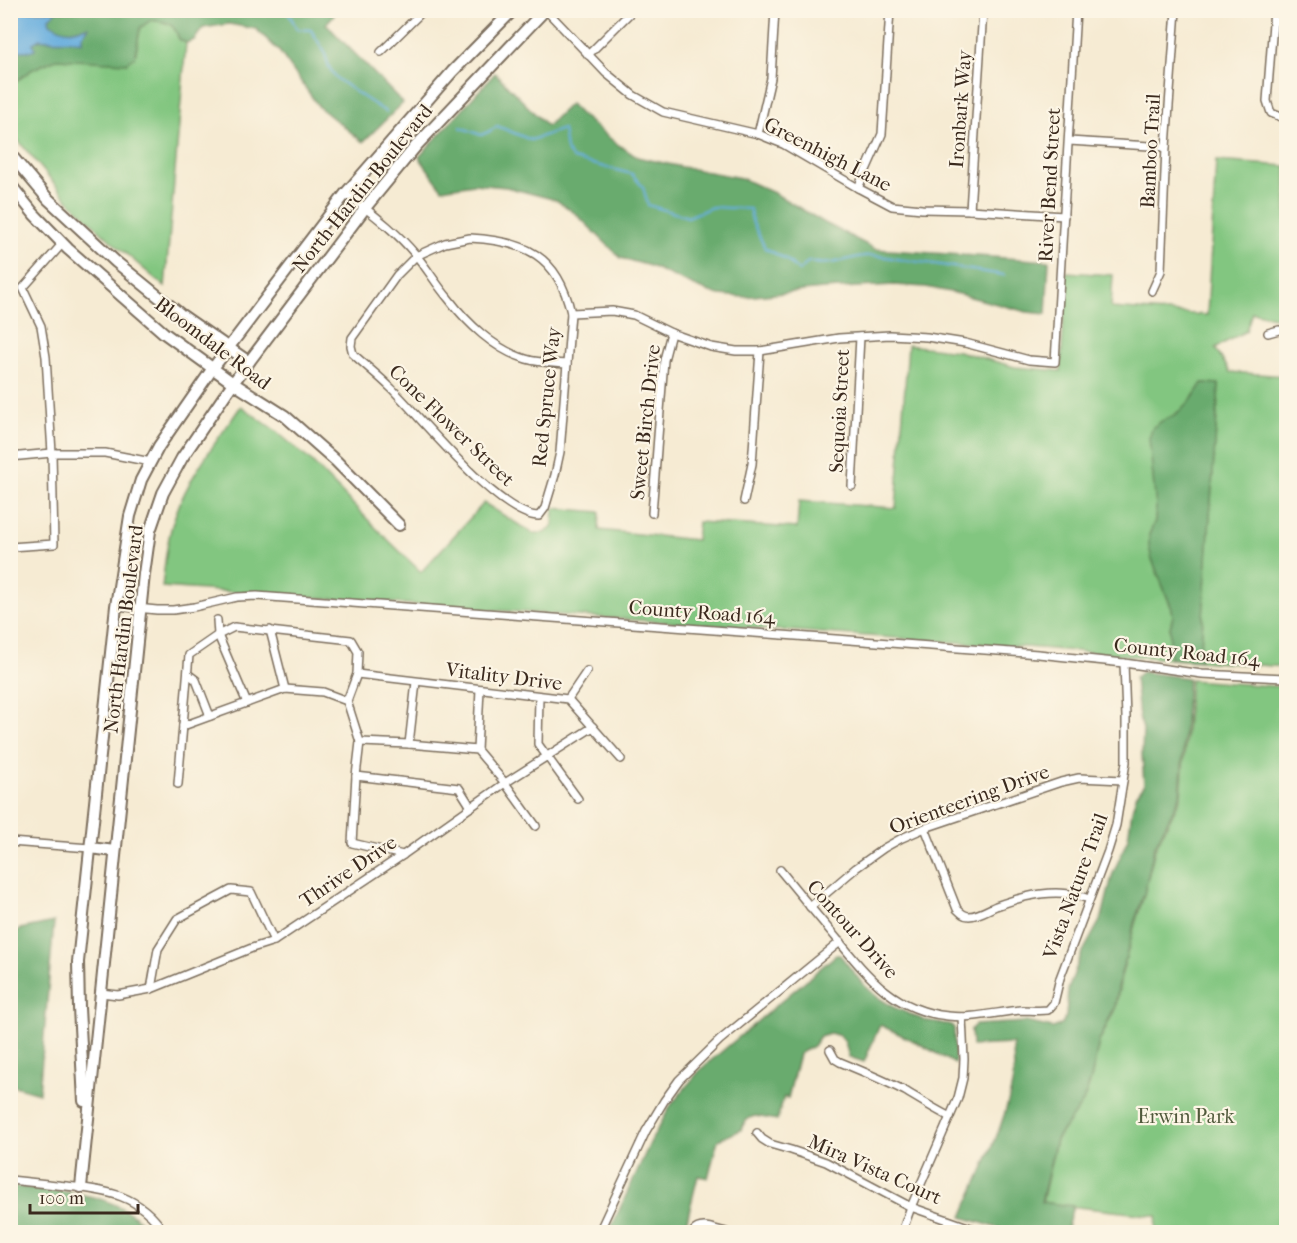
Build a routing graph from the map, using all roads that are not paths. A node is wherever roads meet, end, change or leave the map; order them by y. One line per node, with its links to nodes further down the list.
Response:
1 (424, 10): 13 (street)
2 (513, 10): 22 (street, North Hardin Boulevard)
3 (546, 10): 14 (street, Greenhigh Lane); 23 (street, North Hardin Boulevard)
4 (633, 10): 14 (street)
5 (776, 10): 16 (street)
6 (890, 10): 21 (street)
7 (983, 10): 24 (street, Ironbark Way)
8 (1076, 10): 17 (street, River Bend Street)
9 (1176, 10): 18 (street, Bamboo Trail)
10 (1274, 10): 11 (street)
11 (1274, 21): 12 (street); 15 (street)
12 (1287, 22)
13 (381, 52)
14 (588, 55): 16 (street, Greenhigh Lane)
15 (1287, 117)
16 (758, 134): 21 (street, Greenhigh Lane)
17 (1069, 141): 18 (street); 25 (street, River Bend Street)
18 (1166, 147): 28 (street, Bamboo Trail)
19 (10, 154): 34 (street, Bloomdale Road)
20 (10, 184): 26 (street, Bloomdale Road)
21 (858, 188): 24 (street, Greenhigh Lane)
22 (346, 193): 23 (street); 34 (street, North Hardin Boulevard)
23 (365, 208): 27 (street); 36 (street, North Hardin Boulevard)
24 (970, 210): 25 (street, Greenhigh Lane)
25 (1064, 216): 33 (street, River Bend Street)
26 (63, 243): 38 (street, Bloomdale Road); 40 (street)
27 (416, 255): 29 (street); 37 (street); 46 (street, Cone Flower Street)
28 (1152, 291)
29 (571, 313): 31 (street); 37 (street, Red Spruce Way)
30 (1287, 330): 32 (street)
31 (671, 333): 35 (street); 45 (street, Sweet Birch Drive)
32 (1268, 333)
33 (860, 337): 35 (street); 43 (street, Sequoia Street)
34 (228, 348): 36 (street, Bloomdale Road); 38 (street, North Hardin Boulevard)
35 (760, 351): 44 (street)
36 (249, 363): 39 (street, North Hardin Boulevard)
37 (567, 364): 46 (street, Red Spruce Way)
38 (213, 368): 39 (street, Bloomdale Road); 42 (street, North Hardin Boulevard)
39 (233, 383): 47 (street, Bloomdale Road); 50 (street, North Hardin Boulevard)
40 (52, 453): 41 (street); 42 (street); 48 (street)
41 (10, 457)
42 (151, 462): 49 (street, North Hardin Boulevard)
43 (852, 486)
44 (744, 501)
45 (652, 513)
46 (539, 516)
47 (399, 525)
48 (10, 547)
49 (117, 606): 50 (street, County Road 164); 83 (street, North Hardin Boulevard)
50 (140, 608): 54 (street, County Road 164); 84 (street, North Hardin Boulevard)
51 (217, 620): 53 (street)
52 (270, 630): 53 (street); 57 (street); 60 (street)
53 (218, 634): 56 (street); 65 (street)
54 (1124, 663): 58 (street, County Road 164); 75 (street, Vista Nature Trail)
55 (587, 671): 63 (street)
56 (188, 674): 66 (street); 67 (street)
57 (357, 674): 59 (street, Vitality Drive); 64 (street)
58 (1287, 678)
59 (416, 682): 61 (street, Vitality Drive); 70 (street)
60 (285, 689): 64 (street); 65 (street)
61 (480, 689): 62 (street, Vitality Drive); 71 (street)
62 (539, 696): 63 (street, Vitality Drive); 72 (street)
63 (567, 699): 68 (street, Vitality Drive)
64 (347, 701): 69 (street)
65 (247, 702): 66 (street)
66 (210, 716): 67 (street)
67 (183, 726): 77 (street)
68 (593, 727): 72 (street, Thrive Drive); 73 (street, Vitality Drive)
69 (360, 742): 70 (street); 74 (street)
70 (409, 744): 71 (street)
71 (477, 750): 76 (street)
72 (546, 757): 76 (street, Thrive Drive); 78 (street)
73 (621, 759)
74 (356, 776): 79 (street); 85 (street)
75 (1124, 780): 81 (street, Orienteering Drive); 87 (street, Vista Nature Trail)
76 (505, 783): 79 (street, Thrive Drive); 80 (street)
77 (178, 784)
78 (578, 799)
79 (471, 807): 85 (street, Thrive Drive)
80 (536, 826)
81 (925, 828): 87 (street); 88 (street, Orienteering Drive)
82 (10, 842): 83 (street)
83 (90, 848): 84 (street); 98 (street, North Hardin Boulevard)
84 (115, 851): 92 (street, North Hardin Boulevard)
85 (402, 855): 89 (street, Thrive Drive)
86 (780, 870): 88 (street, Contour Drive)
87 (1089, 899): 93 (street, Vista Nature Trail)
88 (810, 907): 90 (street, Contour Drive)
89 (274, 941): 91 (street, Thrive Drive); 91 (street)
90 (840, 942): 94 (street, Contour Drive); 104 (street)
91 (150, 989): 92 (street, Thrive Drive)
92 (101, 993): 98 (street, North Hardin Boulevard)
93 (1048, 1010): 94 (street, Contour Drive)
94 (962, 1017): 96 (street)
95 (830, 1050): 96 (street)
96 (950, 1116): 101 (street)
97 (757, 1133): 101 (street, Mira Vista Court)
98 (86, 1134): 100 (street, North Hardin Boulevard)
99 (10, 1180): 100 (street)
100 (81, 1187): 103 (street)
101 (911, 1207): 106 (street); 107 (street, Mira Vista Court)
102 (695, 1231): 105 (street)
103 (164, 1233)
104 (599, 1233)
105 (726, 1233)
106 (902, 1233)
107 (982, 1233)

